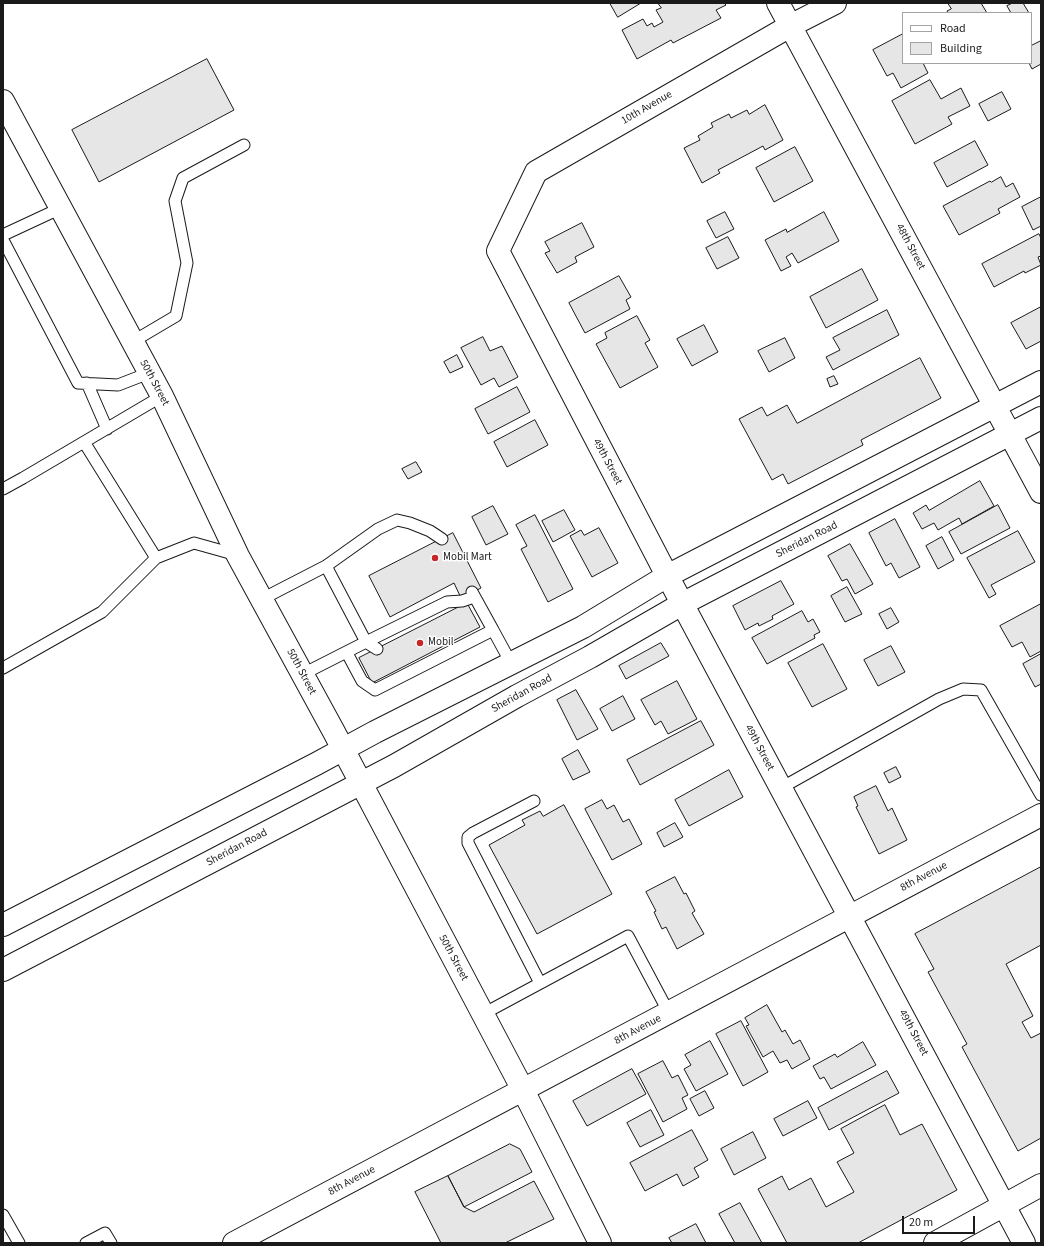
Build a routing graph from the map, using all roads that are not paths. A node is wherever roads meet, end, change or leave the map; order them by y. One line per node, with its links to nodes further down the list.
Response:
1 (778, 3): 3 (street, 48th Street)
2 (835, 3): 3 (street, 10th Avenue)
3 (790, 26): 9 (street, 10th Avenue); 15 (street, 48th Street)
4 (3, 101): 6 (street, 50th Street)
5 (244, 145): 10 (lane)
6 (61, 208): 7 (lane); 10 (street, 50th Street)
7 (3, 235)
8 (3, 240): 13 (lane)
9 (498, 251): 26 (street, 49th Street)
10 (132, 342): 11 (street, 50th Street)
11 (149, 373): 13 (lane); 14 (street, 50th Street)
12 (1041, 382): 15 (street)
13 (87, 384): 17 (lane)
14 (162, 396): 17 (lane); 23 (street, 50th Street)
15 (996, 405): 18 (street, 48th Street); 26 (street)
16 (1041, 418): 18 (street, Sheridan Road)
17 (107, 429): 19 (lane)
18 (1011, 434): 21 (street, 48th Street); 28 (street, Sheridan Road)
19 (84, 442): 20 (lane); 24 (lane)
20 (4, 487)
21 (1041, 492)
22 (442, 539): 25 (lane)
23 (238, 556): 24 (lane); 27 (street, 50th Street)
24 (156, 558): 36 (lane)
25 (326, 566): 27 (lane); 32 (lane)
26 (667, 576): 28 (street, 49th Street); 35 (street)
27 (262, 599): 37 (street, 50th Street)
28 (682, 604): 39 (street, Sheridan Road); 40 (street, 49th Street)
29 (400, 626): 30 (lane); 31 (lane); 32 (lane)
30 (493, 630): 34 (lane); 35 (lane)
31 (410, 632)
32 (366, 642): 33 (lane); 34 (lane)
33 (377, 649)
34 (347, 653): 37 (lane)
35 (511, 663): 38 (street)
36 (3, 668)
37 (303, 674): 38 (street, 50th Street)
38 (343, 750): 39 (street, 50th Street); 45 (street)
39 (361, 783): 46 (street, Sheridan Road); 49 (street, 50th Street)
40 (781, 788): 41 (lane); 44 (street, 49th Street)
41 (1041, 795)
42 (534, 801): 47 (lane)
43 (1041, 815): 44 (street, 8th Avenue)
44 (850, 917): 48 (street, 8th Avenue); 52 (street, 49th Street)
45 (3, 925)
46 (3, 970)
47 (540, 984): 48 (lane); 49 (lane)
48 (669, 1013): 50 (street, 8th Avenue)
49 (483, 1014): 50 (street, 50th Street)
50 (524, 1090): 57 (street, 8th Avenue); 58 (street, 50th Street)
51 (1041, 1185): 52 (street)
52 (1005, 1205): 59 (street); 60 (street, 49th Street)
53 (3, 1215): 54 (lane)
54 (19, 1243)
55 (86, 1243): 56 (lane)
56 (111, 1243)
57 (234, 1243)
58 (600, 1243)
59 (935, 1243)
60 (1024, 1243)

